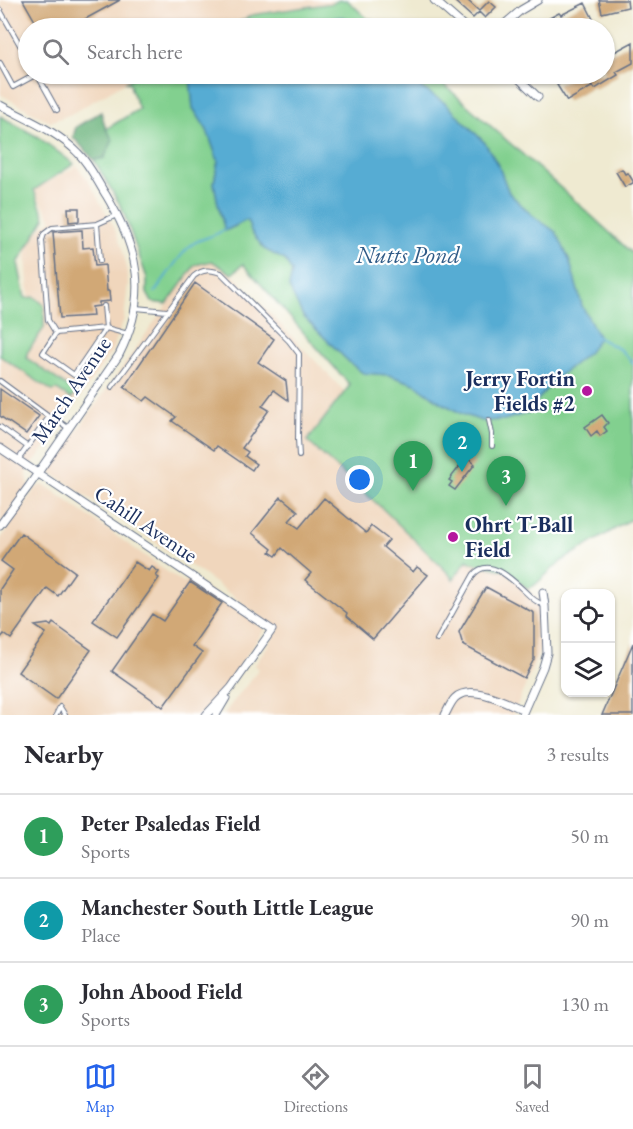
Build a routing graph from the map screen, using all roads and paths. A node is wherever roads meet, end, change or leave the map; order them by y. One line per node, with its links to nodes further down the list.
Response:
1 (434, 0): 4 (street)
2 (538, 0): 5 (street)
3 (0, 10): 6 (lane)
4 (455, 18)
5 (512, 18)
6 (18, 42)
7 (0, 63): 8 (lane)
8 (19, 84)
9 (43, 84): 13 (lane)
10 (524, 84): 11 (street)
11 (538, 97)
12 (0, 105): 14 (street, March Avenue)
13 (57, 110)
14 (118, 214): 15 (lane); 18 (street, March Avenue)
15 (97, 224): 16 (lane); 21 (lane)
16 (100, 261)
17 (104, 306): 20 (lane)
18 (135, 308): 19 (lane); 22 (street, March Avenue)
19 (168, 311): 24 (lane); 32 (lane)
20 (106, 328): 21 (lane); 21 (lane); 22 (lane)
21 (56, 333)
22 (129, 334): 28 (street, March Avenue)
23 (0, 381): 25 (lane)
24 (112, 387)
25 (49, 417): 28 (lane); 30 (lane)
26 (489, 420): 29 (lane)
27 (0, 427): 30 (lane)
28 (68, 429): 34 (street, March Avenue)
29 (492, 446)
30 (28, 447): 33 (lane)
31 (0, 448): 33 (street, Cahill Avenue)
32 (299, 456)
33 (18, 460): 34 (street, Cahill Avenue)
34 (37, 473): 35 (street, March Avenue); 39 (street, Cahill Avenue)
35 (0, 525)
36 (543, 592): 37 (street)
37 (545, 606): 38 (lane); 40 (street)
38 (436, 640)
39 (231, 688): 43 (street); 44 (street)
40 (523, 712): 45 (street)
41 (56, 715): 42 (lane)
42 (65, 715)
43 (206, 715)
44 (216, 715)
45 (445, 715)

